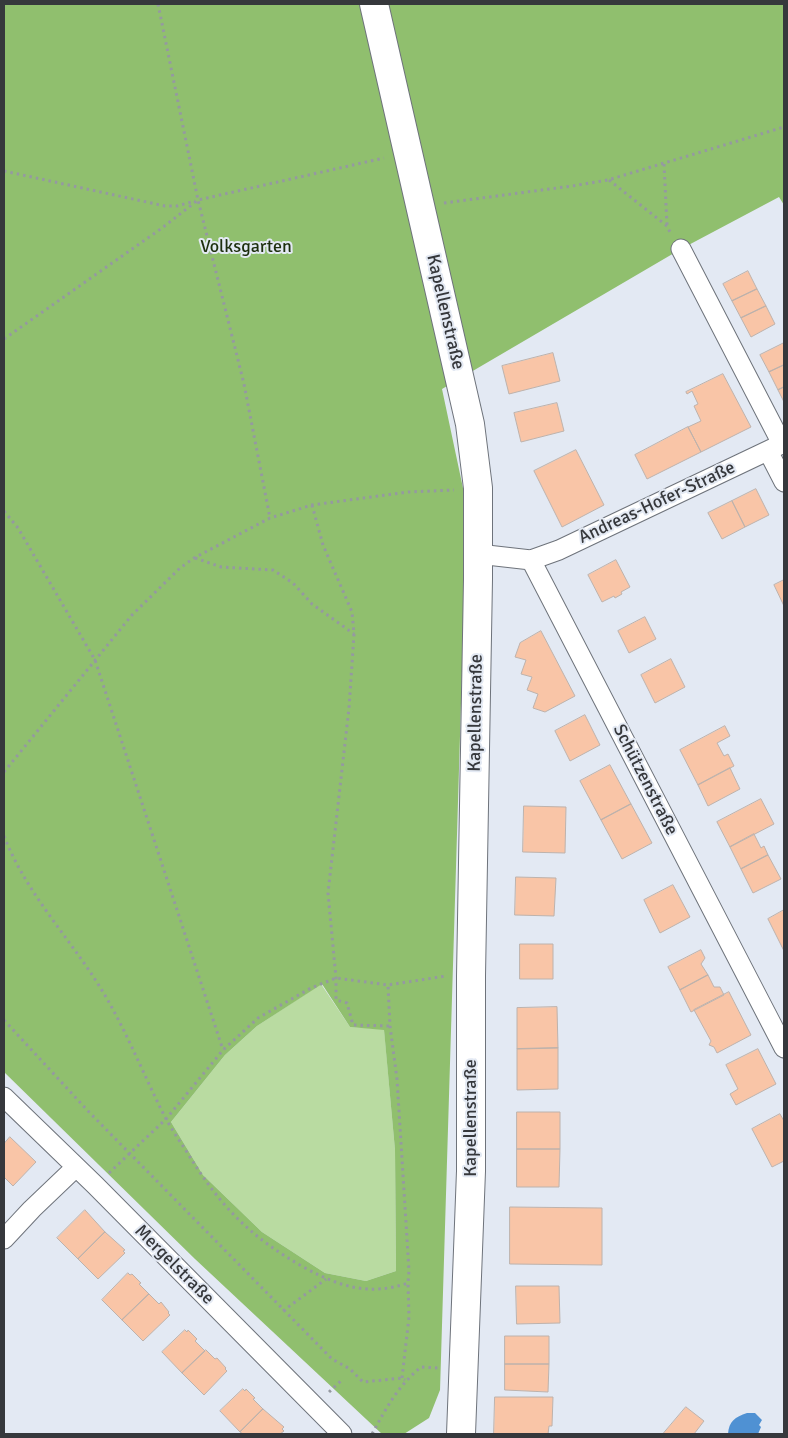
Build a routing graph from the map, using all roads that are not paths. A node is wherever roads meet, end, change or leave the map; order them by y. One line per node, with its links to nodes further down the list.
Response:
1 (374, 4): 5 (street, Kapellenstraße)
2 (681, 250): 3 (street)
3 (778, 446): 4 (street); 6 (street, Andreas-Hofer-Straße)
4 (784, 482)
5 (478, 554): 6 (street); 12 (street, Kapellenstraße)
6 (531, 560): 7 (street, Schützenstraße)
7 (784, 1048)
8 (4, 1097): 9 (street, Mergelstraße)
9 (76, 1167): 10 (street); 11 (street, Mergelstraße)
10 (4, 1240)
11 (342, 1434)
12 (461, 1434)

